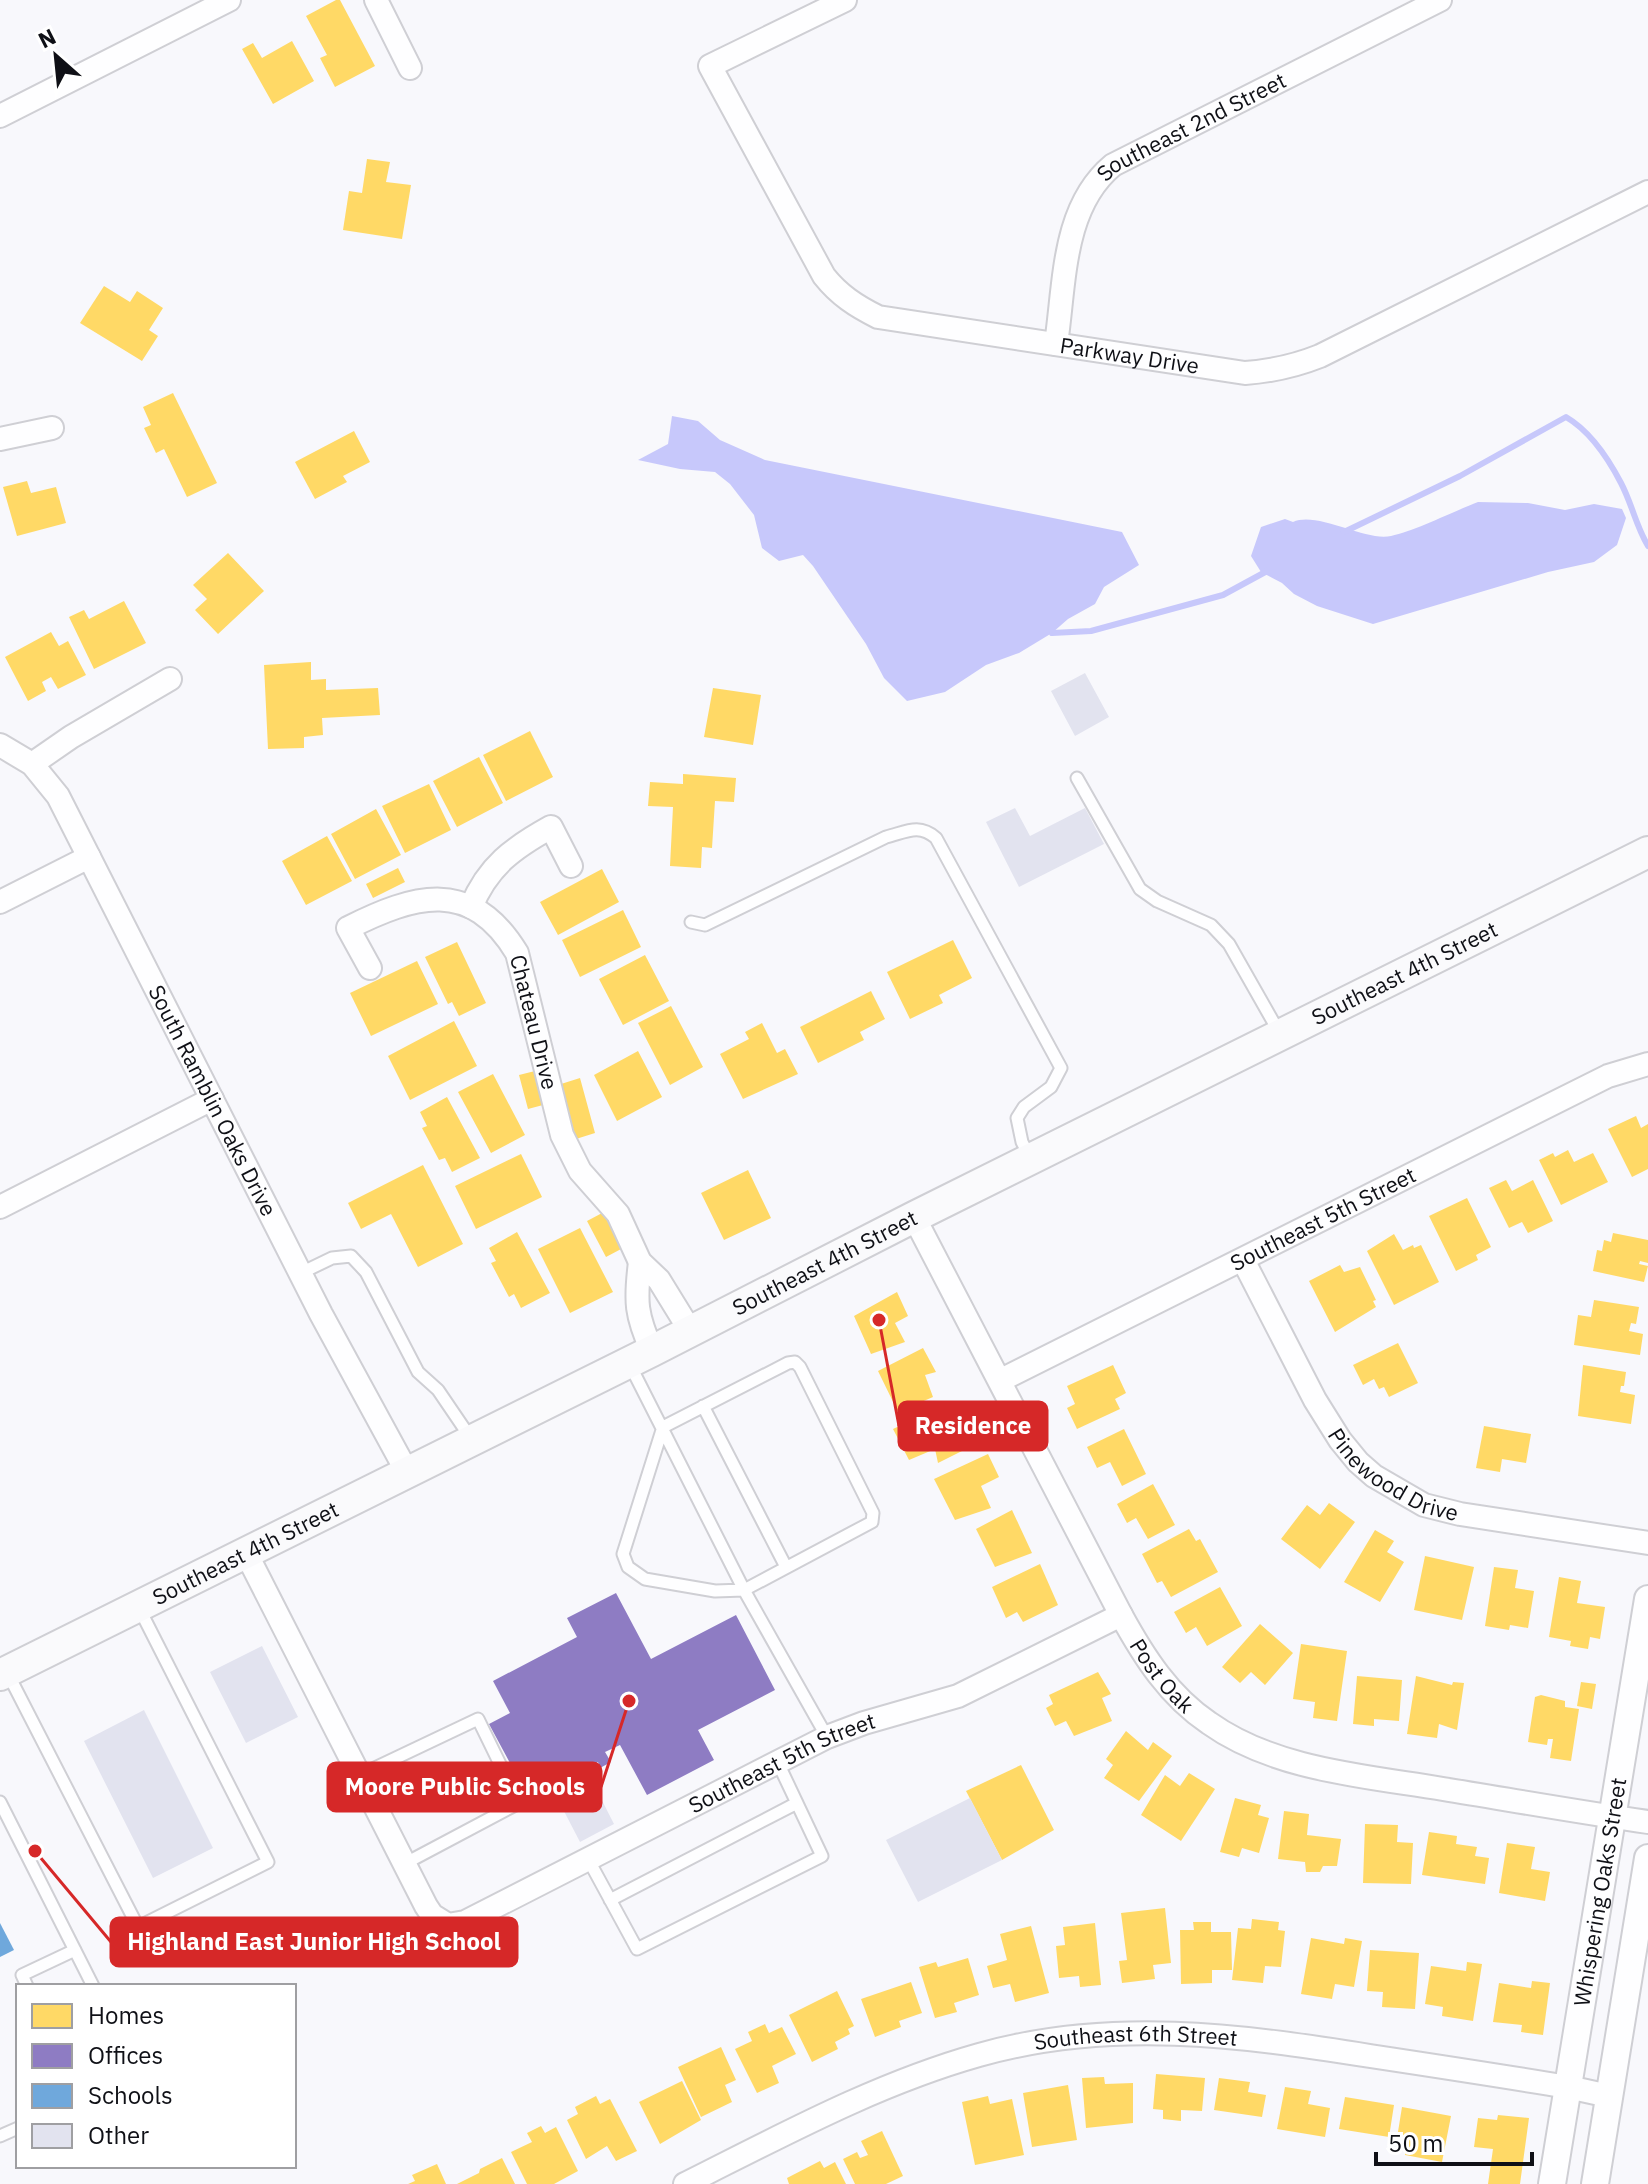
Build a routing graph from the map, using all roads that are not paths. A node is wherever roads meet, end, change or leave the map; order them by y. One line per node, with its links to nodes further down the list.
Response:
1 (229, 0): 6 (street)
2 (376, 0): 5 (street)
3 (845, 0): 8 (street, Parkway Drive)
4 (1440, 0): 8 (street, Southeast 2nd Street)
5 (410, 68)
6 (0, 116)
7 (1648, 192): 8 (street, Parkway Drive)
8 (1056, 344)
9 (52, 428): 10 (street)
10 (0, 439)
11 (170, 679): 13 (street)
12 (0, 745): 13 (street, South Ramblin Oaks Drive)
13 (32, 764): 16 (street, South Ramblin Oaks Drive)
14 (1077, 778): 22 (lane)
15 (1648, 852): 22 (main road, Southeast 4th Street)
16 (89, 857): 18 (street); 24 (street, South Ramblin Oaks Drive)
17 (571, 866): 19 (street)
18 (0, 902)
19 (471, 907): 21 (street, Chateau Drive); 29 (street, Chateau Drive)
20 (691, 922): 25 (lane)
21 (370, 968)
22 (1281, 1036): 25 (main road, Southeast 4th Street)
23 (1648, 1064): 28 (street, Southeast 5th Street)
24 (212, 1099): 26 (street); 30 (street, South Ramblin Oaks Drive)
25 (1031, 1159): 27 (main road, Southeast 4th Street)
26 (0, 1207)
27 (914, 1217): 31 (main road, Southeast 4th Street); 33 (street, Post Oak)
28 (1243, 1260): 33 (street, Southeast 5th Street); 38 (street, Pinewood Drive)
29 (640, 1262): 31 (street, Chateau Drive); 32 (street, Chateau Drive)
30 (301, 1273): 36 (lane); 37 (street, South Ramblin Oaks Drive)
31 (691, 1332): 32 (main road, Southeast 4th Street)
32 (640, 1357): 35 (lane); 36 (main road, Southeast 4th Street)
33 (1001, 1380): 44 (street, Post Oak)
34 (703, 1406): 35 (lane); 40 (lane); 40 (lane)
35 (663, 1427): 41 (lane); 41 (lane)
36 (472, 1440): 37 (main road, Southeast 4th Street)
37 (407, 1472): 39 (main road, Southeast 4th Street)
38 (1648, 1543)
39 (246, 1553): 43 (main road, Southeast 4th Street); 48 (street)
40 (786, 1567): 41 (lane)
41 (744, 1590): 46 (lane)
42 (1648, 1599): 51 (street, Whispering Oaks Street)
43 (138, 1606): 45 (main road, Southeast 4th Street); 45 (lane)
44 (1121, 1615): 46 (street, Southeast 5th Street); 51 (street, Post Oak)
45 (4, 1673)
46 (827, 1737): 47 (street, Southeast 5th Street)
47 (778, 1763): 50 (lane); 54 (street, Southeast 5th Street)
48 (360, 1775): 55 (street); 55 (lane)
49 (0, 1802): 57 (lane)
50 (797, 1803): 56 (lane); 56 (lane)
51 (1612, 1816): 52 (street, Post Oak); 60 (street, Whispering Oaks Street)
52 (1648, 1822)
53 (1648, 1858): 61 (street, Whispering Oaks Street)
54 (588, 1859): 55 (street, Southeast 5th Street); 56 (lane)
55 (404, 1864)
56 (610, 1900)
57 (75, 1950): 58 (lane); 59 (lane)
58 (26, 1984)
59 (92, 1984)
60 (1568, 2087): 61 (street, Southeast 6th Street); 62 (street, Southeast 6th Street); 63 (street, Whispering Oaks Street)
61 (1609, 2096): 64 (street, Whispering Oaks Street)
62 (685, 2184)
63 (1552, 2184)
64 (1595, 2184)

